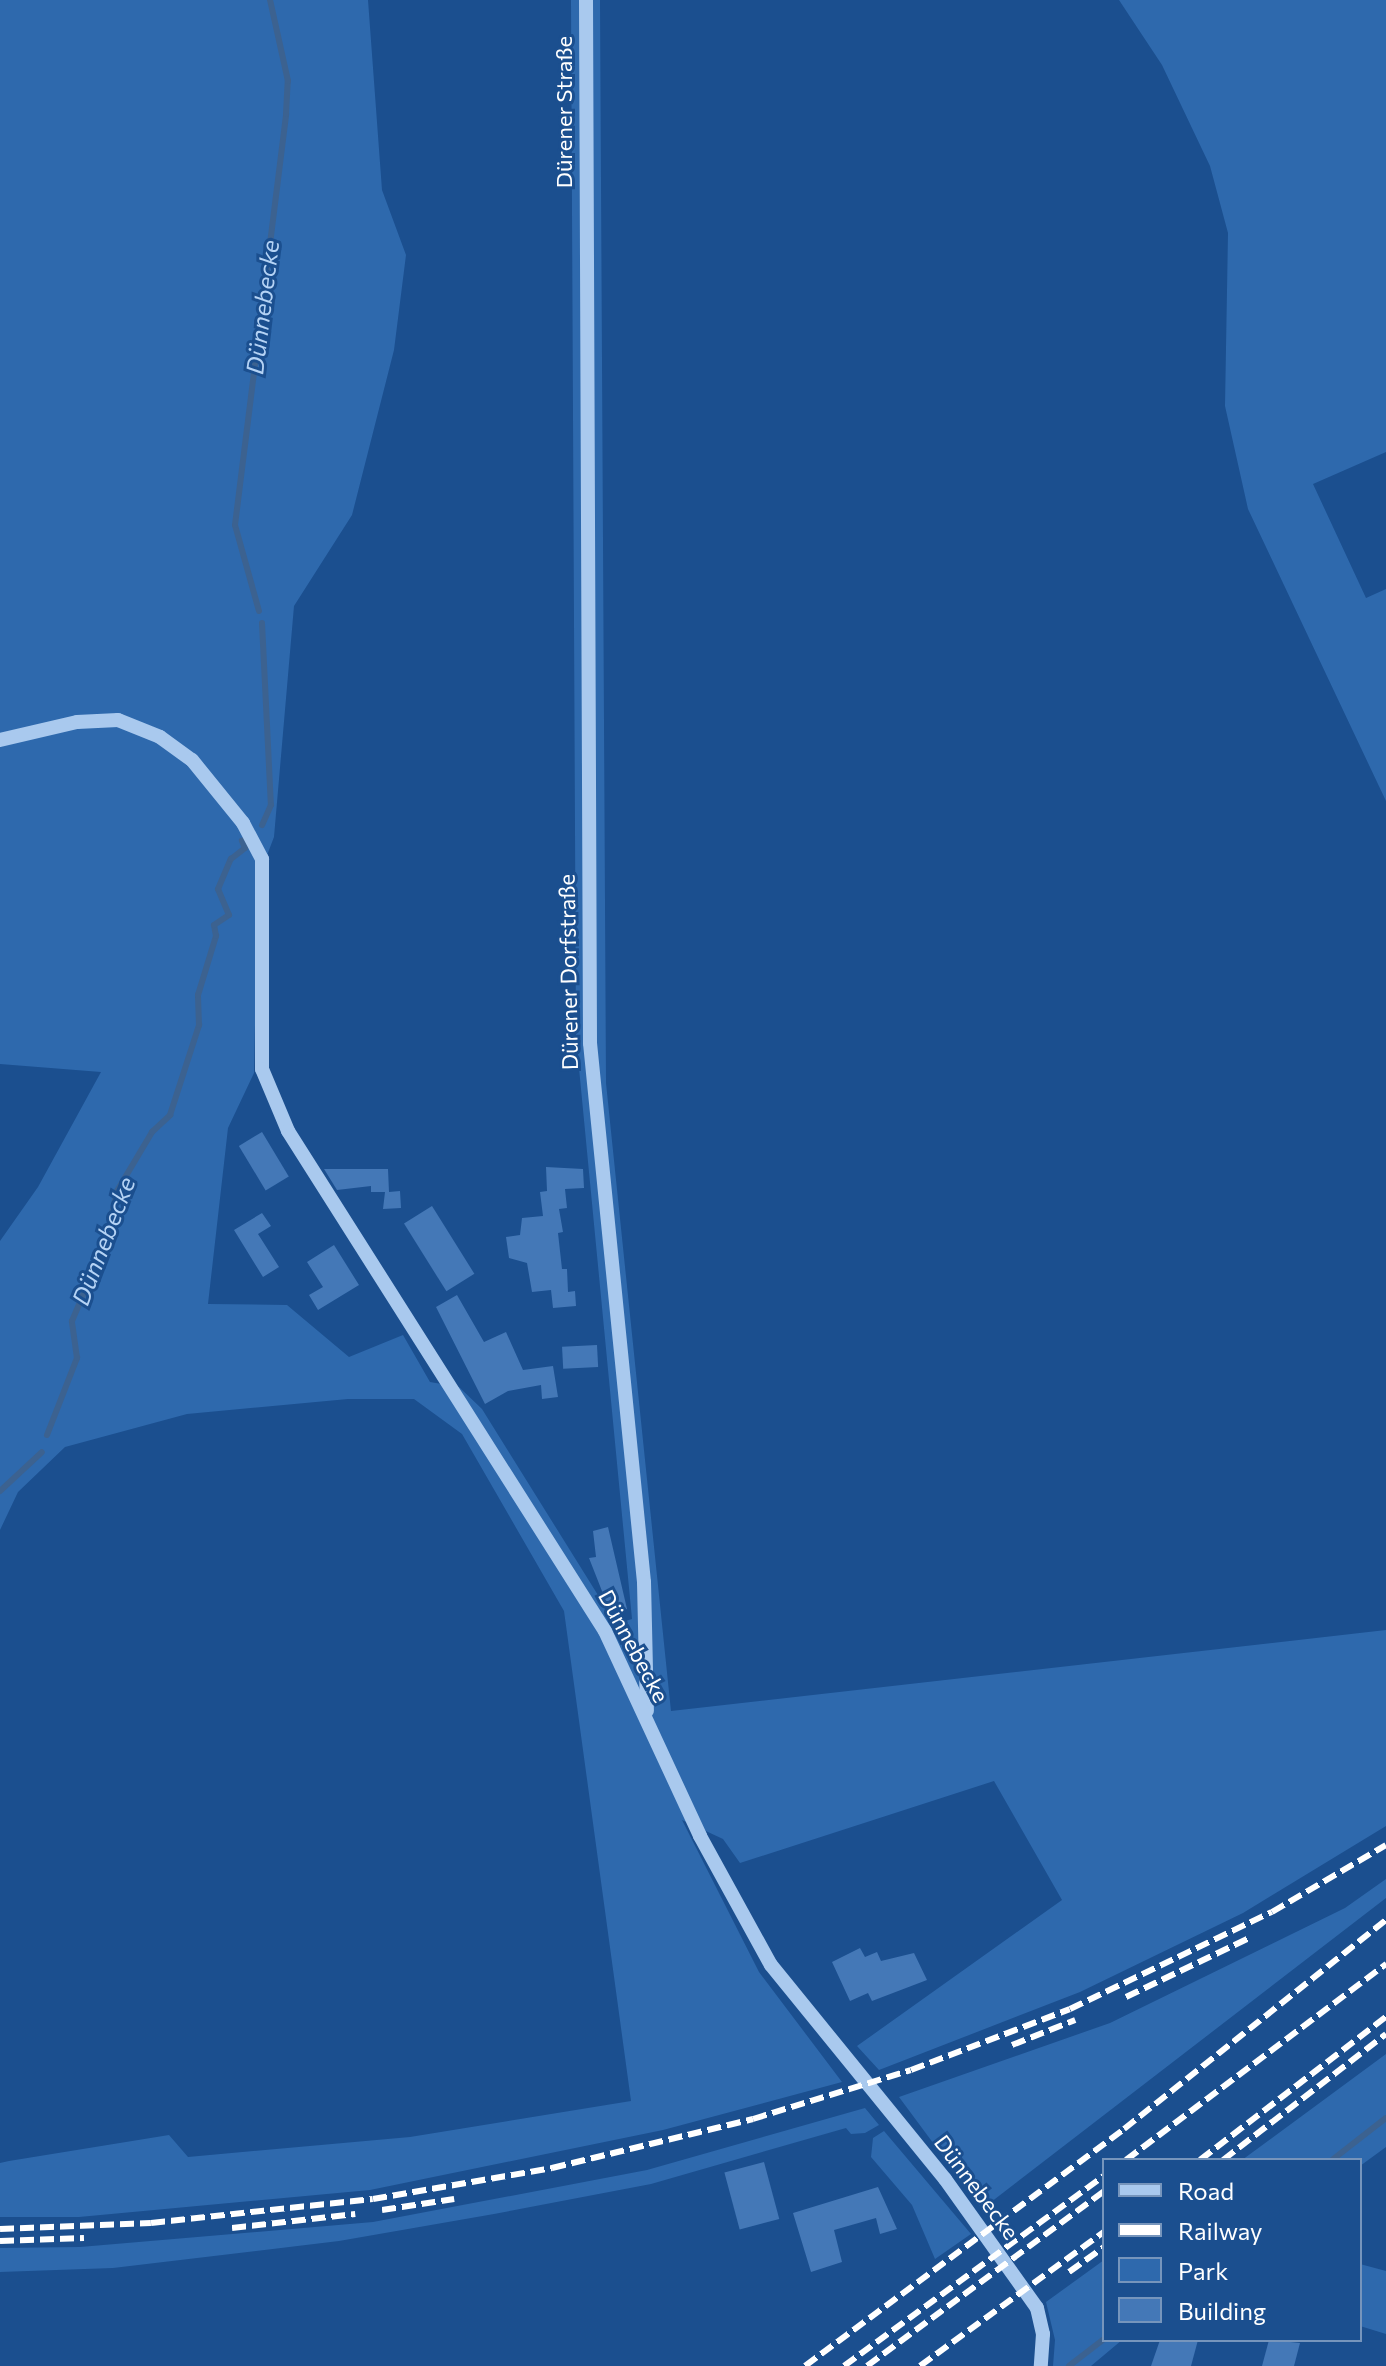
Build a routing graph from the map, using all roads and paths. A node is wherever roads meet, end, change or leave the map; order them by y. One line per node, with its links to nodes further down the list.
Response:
1 (586, 0): 2 (street, Dürener Straße)
2 (586, 225): 4 (street, Dürener Dorfstraße)
3 (0, 740): 4 (street, Dünnebecke)
4 (647, 1716): 5 (street, Dünnebecke)
5 (1041, 2366)

